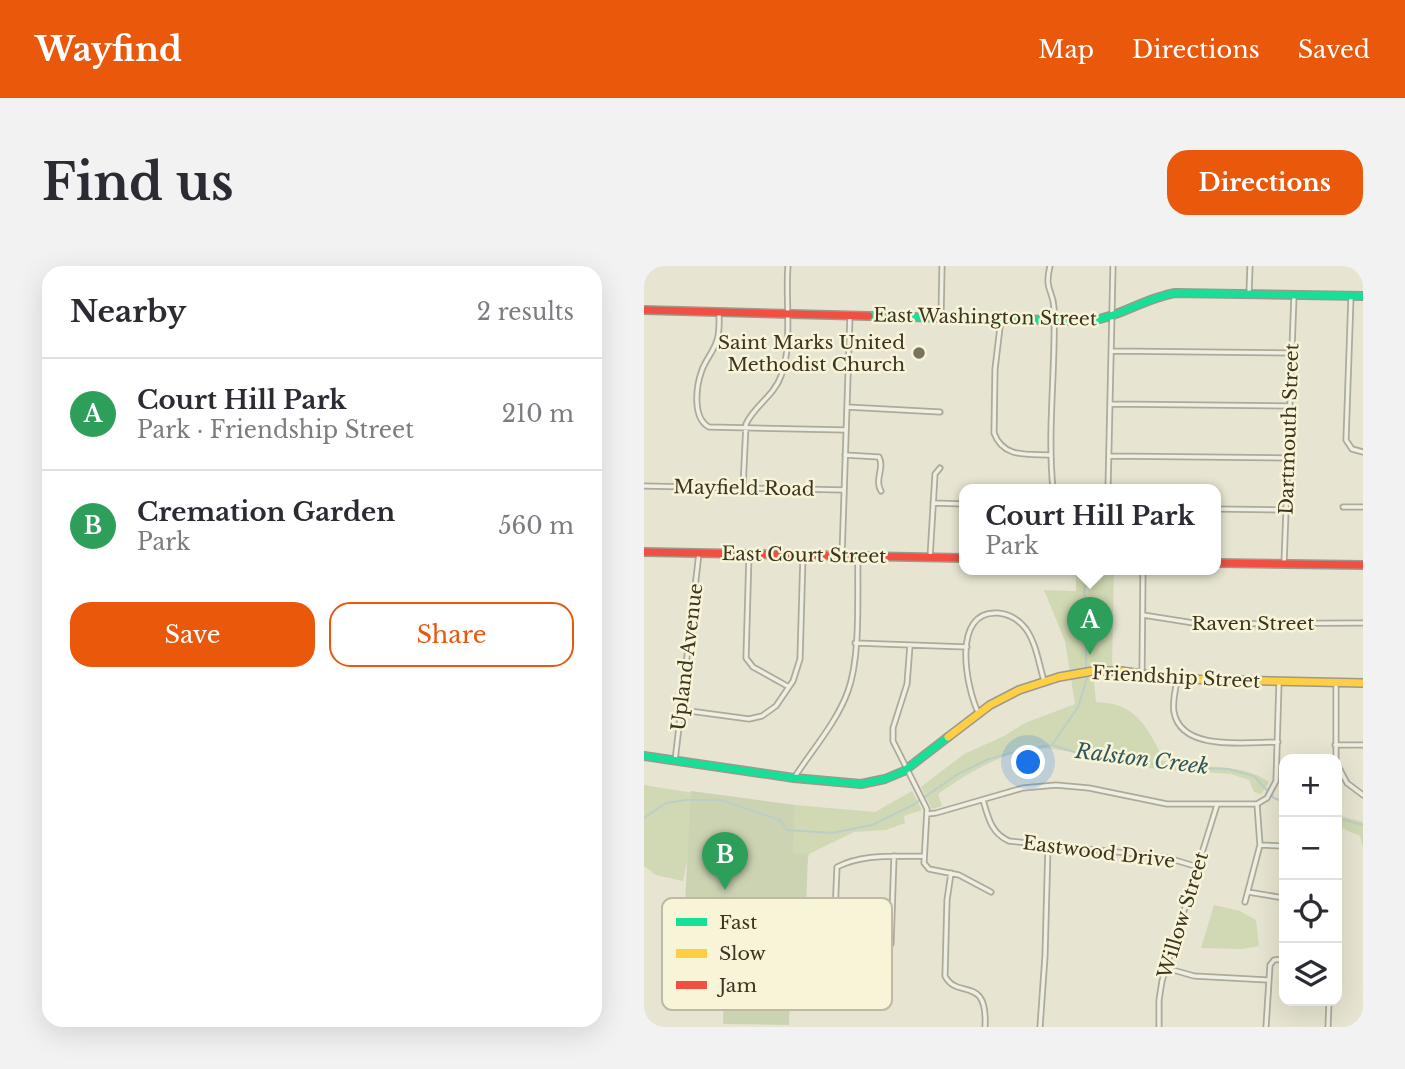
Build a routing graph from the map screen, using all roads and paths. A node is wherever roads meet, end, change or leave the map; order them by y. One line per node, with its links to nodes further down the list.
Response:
1 (788, 266): 12 (street)
2 (942, 266): 14 (street)
3 (1050, 266): 17 (street)
4 (1113, 266): 15 (street)
5 (1250, 266): 6 (street)
6 (1249, 294): 7 (street, East Washington Street); 15 (street, East Washington Street)
7 (1294, 295): 8 (street, East Washington Street); 19 (street, Dartmouth Street)
8 (1351, 296): 9 (street, East Washington Street); 26 (street)
9 (1363, 296)
10 (644, 310): 11 (street, East Washington Street)
11 (719, 312): 12 (street, East Washington Street); 24 (street)
12 (787, 313): 13 (street, East Washington Street); 24 (street)
13 (850, 315): 14 (street, East Washington Street); 22 (street)
14 (941, 317): 16 (street, East Washington Street)
15 (1112, 318): 17 (street, East Washington Street); 18 (street)
16 (1001, 319): 17 (street, East Washington Street); 28 (street)
17 (1054, 320): 28 (street)
18 (1112, 351): 19 (street); 20 (street)
19 (1292, 353): 21 (street, Dartmouth Street)
20 (1111, 404): 21 (street); 29 (street)
21 (1290, 406): 30 (street, Dartmouth Street)
22 (847, 407): 23 (street); 25 (street)
23 (940, 412)
24 (745, 428): 25 (street); 35 (street)
25 (846, 430): 27 (street)
26 (1363, 452)
27 (845, 455): 36 (street); 37 (street)
28 (1050, 455): 32 (street)
29 (1109, 456): 30 (street); 33 (street)
30 (1288, 458): 43 (street, Dartmouth Street)
31 (940, 468): 38 (street)
32 (1053, 484)
33 (1108, 484)
34 (644, 486): 35 (street, Mayfield Road)
35 (743, 488): 36 (street, Mayfield Road)
36 (844, 490): 48 (street)
37 (881, 491)
38 (933, 503): 39 (street); 50 (street)
39 (959, 504)
40 (1343, 507): 41 (street)
41 (1363, 508)
42 (1221, 509): 43 (street)
43 (1286, 510): 53 (street, Dartmouth Street)
44 (644, 552): 45 (street, East Court Street)
45 (699, 553): 46 (street, East Court Street); 68 (street, Upland Avenue)
46 (749, 554): 47 (street, East Court Street); 67 (street)
47 (803, 555): 48 (street, East Court Street); 67 (street)
48 (842, 556): 49 (street, East Court Street)
49 (858, 556): 50 (street, East Court Street); 58 (street)
50 (930, 558): 51 (street, East Court Street)
51 (959, 558)
52 (1221, 563): 53 (street)
53 (1284, 564): 54 (street)
54 (1363, 565)
55 (1143, 575): 56 (street)
56 (1143, 615): 57 (street, Raven Street); 61 (street)
57 (1363, 623)
58 (855, 643): 59 (street); 78 (street)
59 (910, 645): 60 (street); 76 (street)
60 (967, 647): 63 (street); 69 (street)
61 (1142, 672): 62 (street, Friendship Street); 63 (street, Friendship Street)
62 (1177, 679): 64 (street, Friendship Street); 70 (street)
63 (1044, 681): 69 (street, Friendship Street)
64 (1279, 682): 65 (street, Friendship Street); 70 (street)
65 (1336, 683): 66 (street, Friendship Street); 71 (street)
66 (1363, 683)
67 (789, 687): 68 (street)
68 (681, 710): 75 (street, Upland Avenue)
69 (978, 712): 76 (street, Friendship Street)
70 (1278, 743): 81 (street)
71 (1335, 745): 72 (street); 73 (street)
72 (1363, 745)
73 (1336, 754)
74 (644, 756): 75 (street, Friendship Street)
75 (676, 761): 78 (street, Friendship Street)
76 (907, 769): 78 (street, Friendship Street); 83 (street)
77 (1342, 773): 79 (street)
78 (794, 778)
79 (1363, 795)
80 (983, 800): 82 (street); 83 (street); 84 (street, Eastwood Drive)
81 (1256, 804): 82 (street); 85 (street)
82 (1216, 805): 89 (street, Willow Street)
83 (927, 814): 88 (street)
84 (1048, 845): 89 (street, Eastwood Drive); 102 (street)
85 (1260, 845): 86 (street); 92 (street)
86 (1279, 846)
87 (894, 856): 88 (street); 94 (street); 96 (street)
88 (924, 856): 90 (street)
89 (1198, 867): 98 (street, Willow Street)
90 (951, 873): 91 (street); 101 (street)
91 (991, 892)
92 (1248, 892): 93 (street); 95 (street)
93 (1279, 897)
94 (836, 898)
95 (1245, 902)
96 (892, 915)
97 (1279, 960): 99 (street)
98 (1166, 968): 99 (street); 103 (street, Willow Street)
99 (1268, 980): 104 (street)
100 (1329, 1006): 105 (street)
101 (985, 1027)
102 (1040, 1027)
103 (1159, 1027)
104 (1266, 1027)
105 (1328, 1027)

